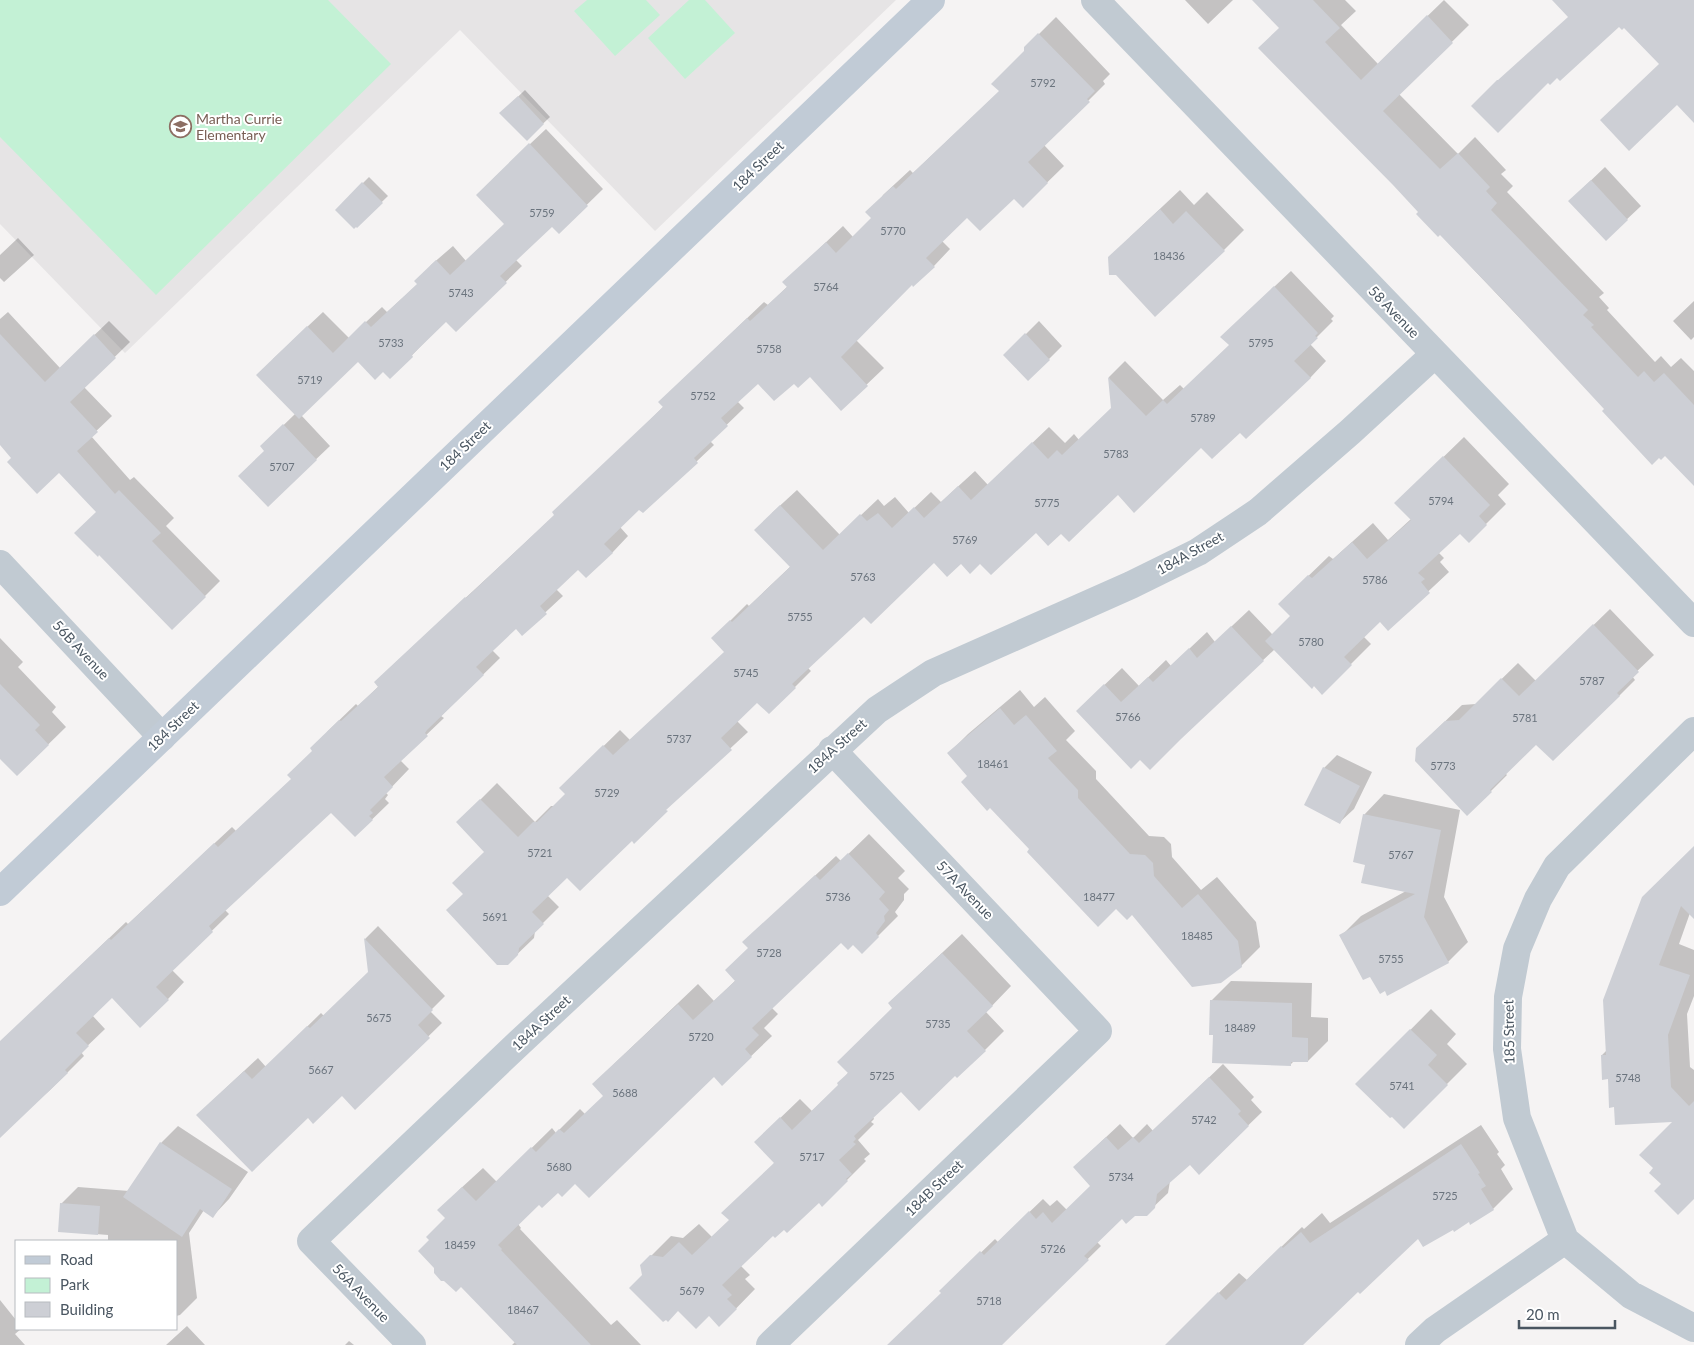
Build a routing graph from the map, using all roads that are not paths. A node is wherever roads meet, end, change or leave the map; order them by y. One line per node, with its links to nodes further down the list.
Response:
1 (931, 0): 7 (main road, 184 Street)
2 (1095, 0): 3 (street, 58 Avenue)
3 (1435, 354): 5 (street, 58 Avenue); 8 (street, 184A Street)
4 (0, 564): 7 (street, 56B Avenue)
5 (1694, 624)
6 (1694, 731): 11 (street, 185 Street)
7 (162, 737): 9 (main road, 184 Street)
8 (832, 750): 10 (street, 57A Avenue); 12 (street, 184A Street)
9 (0, 892)
10 (1098, 1031): 15 (street, 184B Street)
11 (1565, 1240): 13 (street); 16 (street)
12 (311, 1242): 14 (street, 56A Avenue)
13 (1694, 1328)
14 (412, 1345)
15 (770, 1345)
16 (1419, 1345)

